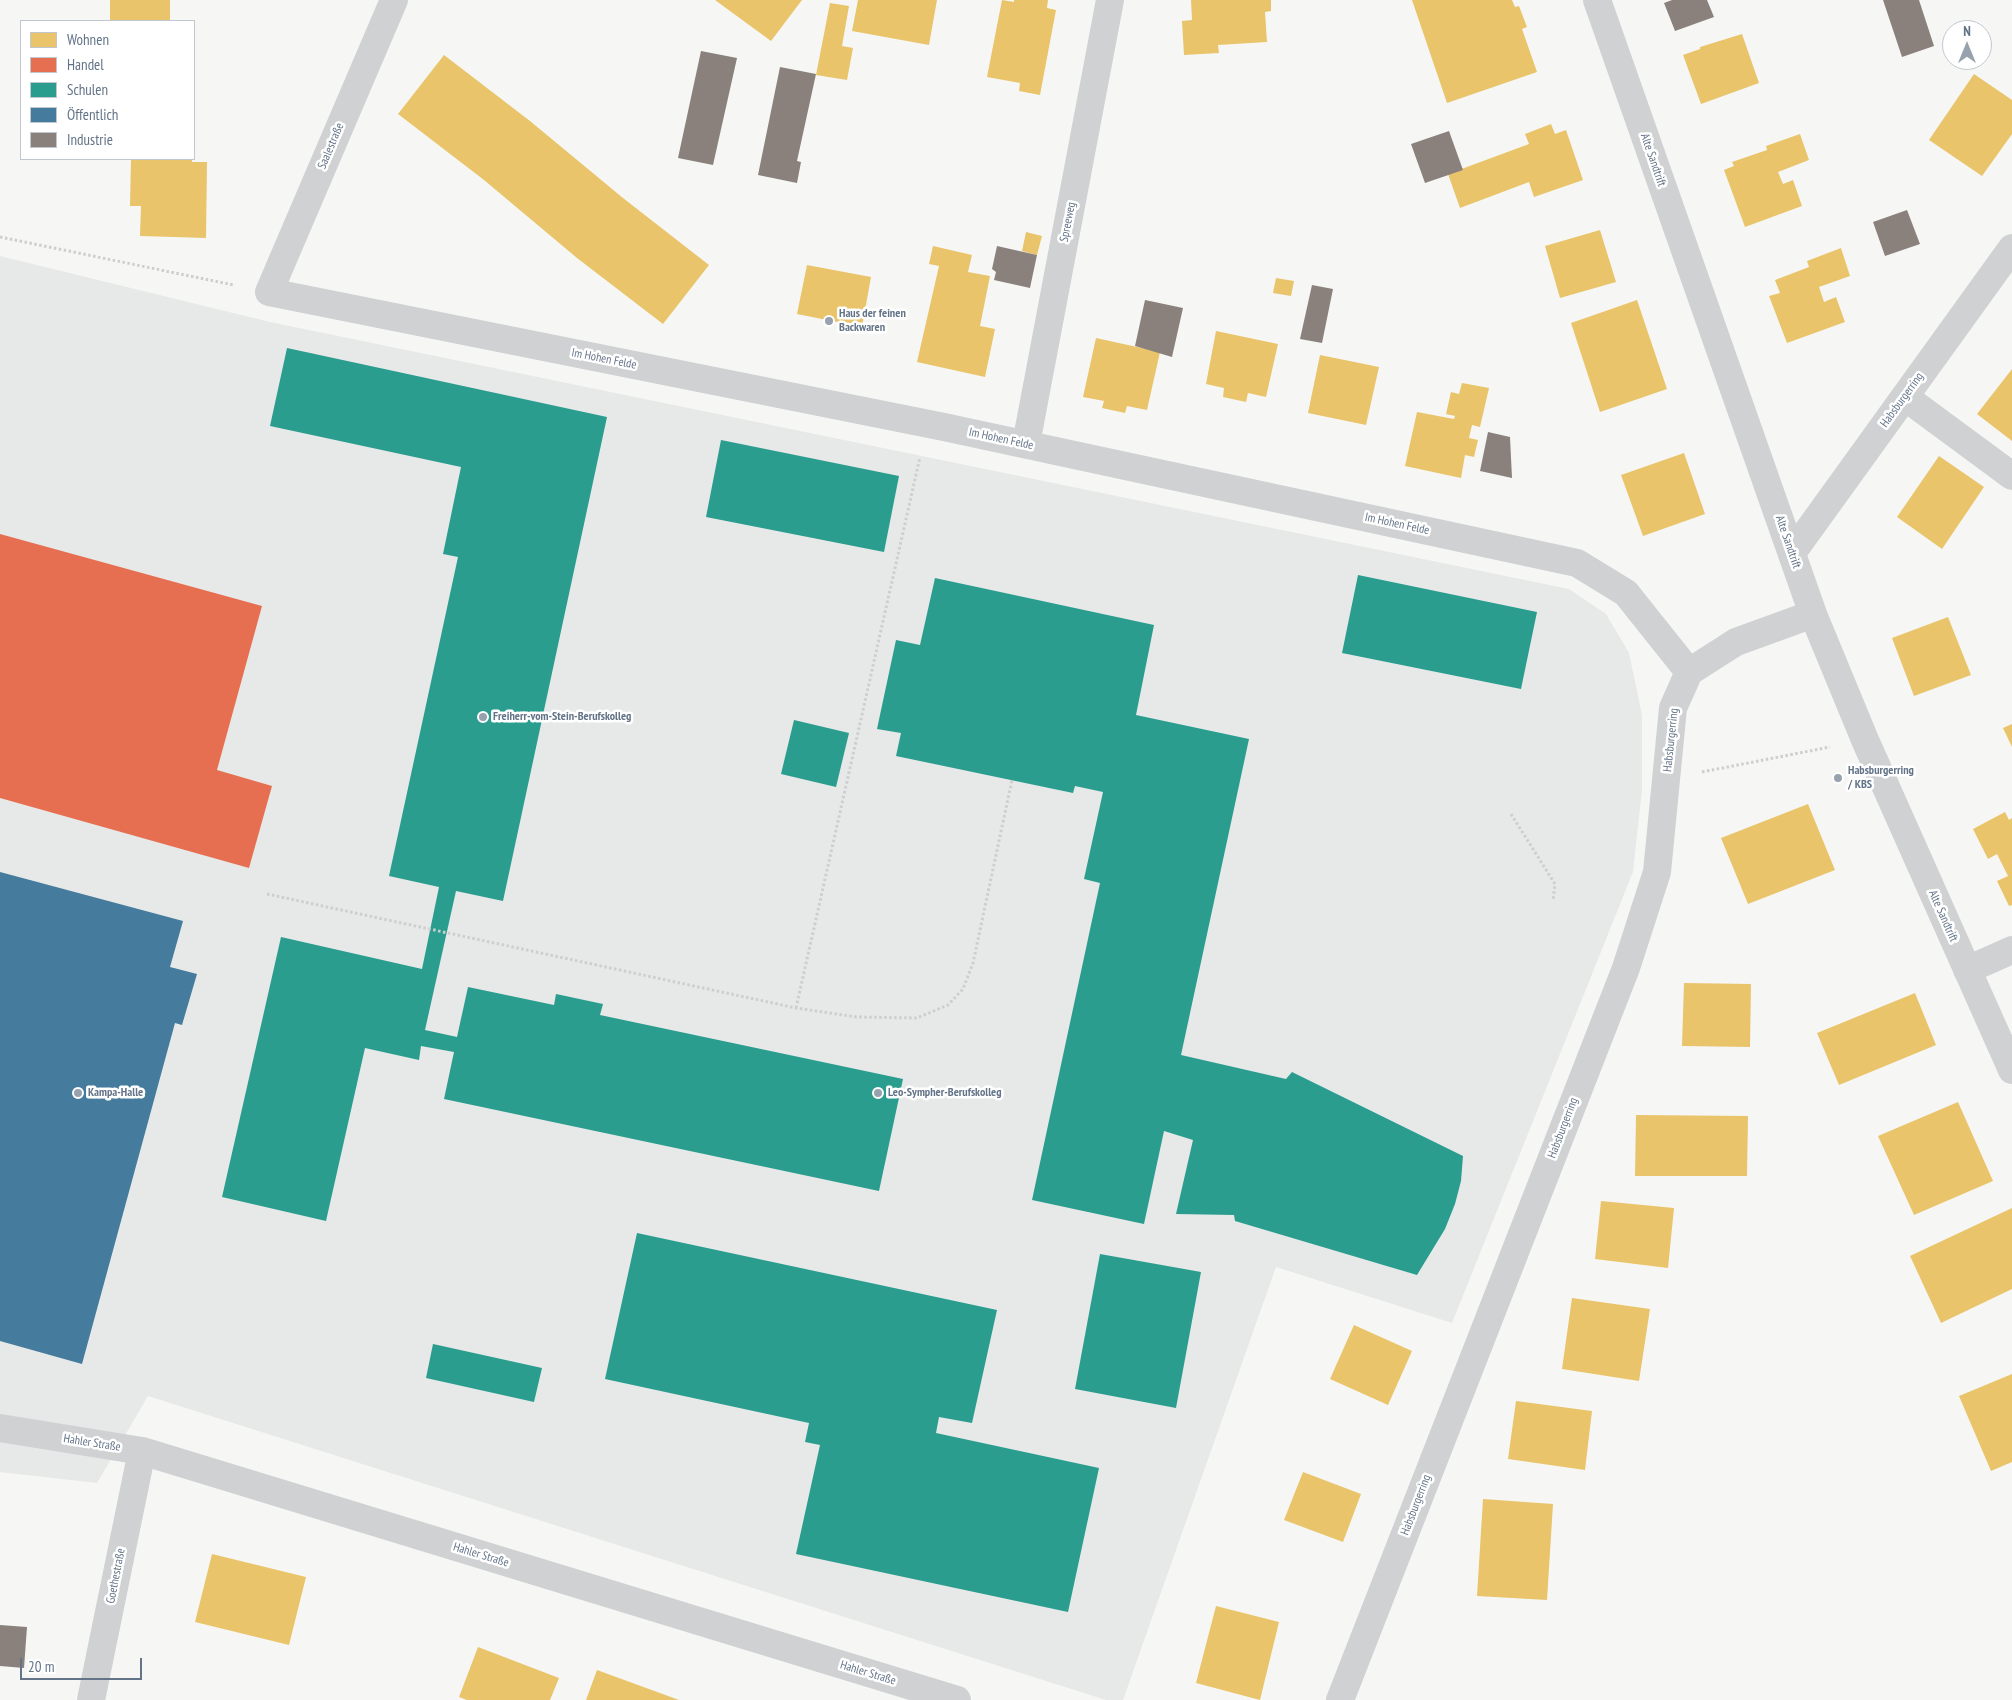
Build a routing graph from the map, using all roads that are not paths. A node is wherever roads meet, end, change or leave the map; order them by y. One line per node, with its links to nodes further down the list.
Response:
1 (394, 0): 5 (street, Saalestraße)
2 (1110, 0): 7 (street, Spreeweg)
3 (1597, 0): 9 (street, Alte Sandtrift)
4 (2012, 248): 6 (street, Habsburgerring)
5 (269, 292): 7 (street, Im Hohen Felde)
6 (1905, 397): 8 (street); 9 (street, Habsburgerring)
7 (1026, 444): 11 (street, Im Hohen Felde)
8 (2012, 476)
9 (1792, 553): 10 (street, Alte Sandtrift)
10 (1813, 614): 11 (street); 13 (street, Alte Sandtrift)
11 (1689, 672): 19 (street, Habsburgerring)
12 (2012, 950): 13 (street)
13 (1967, 970): 14 (street, Alte Sandtrift)
14 (2012, 1070)
15 (0, 1428): 16 (street, Hahler Straße)
16 (142, 1451): 17 (street, Goethestraße); 18 (street, Hahler Straße)
17 (91, 1700)
18 (957, 1700)
19 (1340, 1700)

